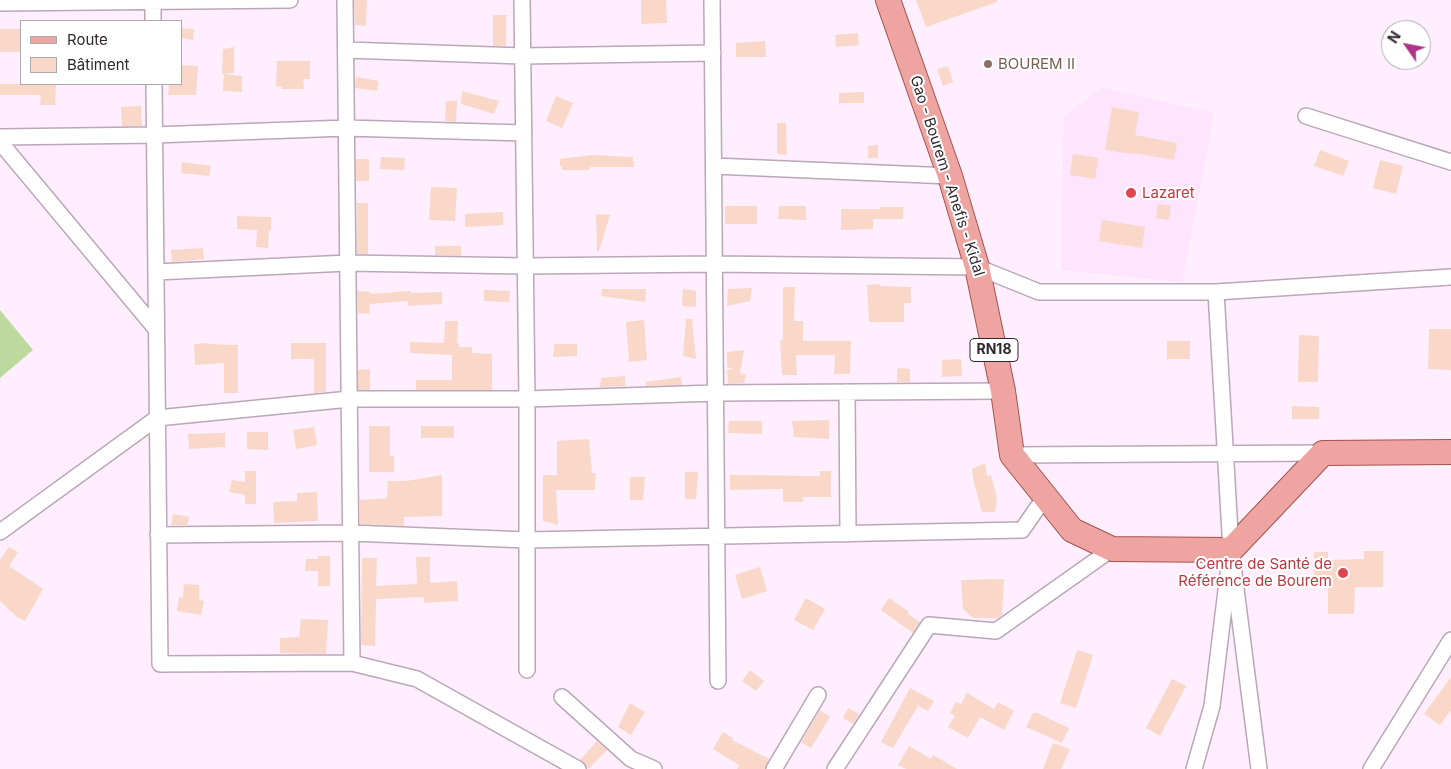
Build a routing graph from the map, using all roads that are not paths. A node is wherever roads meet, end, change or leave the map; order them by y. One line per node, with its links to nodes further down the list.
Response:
1 (290, 0): 6 (street)
2 (345, 0): 9 (street)
3 (522, 0): 11 (street)
4 (712, 0): 10 (street)
5 (888, 0): 21 (main road, Gao - Bourem - Anefis - Kidal / RN18)
6 (153, 1): 7 (street); 8 (street)
7 (0, 3)
8 (153, 20)
9 (346, 50): 11 (street); 14 (street)
10 (713, 54): 11 (street); 20 (street)
11 (522, 56): 15 (street)
12 (154, 85): 16 (street)
13 (1306, 116): 19 (street)
14 (346, 128): 15 (street); 16 (street); 22 (street)
15 (524, 133): 24 (street)
16 (154, 136): 17 (street); 26 (street)
17 (0, 137)
18 (0, 142): 29 (street)
19 (1451, 162)
20 (714, 166): 21 (street); 23 (street)
21 (950, 176): 25 (main road, Gao - Bourem - Anefis - Kidal / RN18)
22 (348, 263): 24 (street); 26 (street); 33 (street)
23 (714, 264): 24 (street); 25 (street); 32 (street)
24 (525, 266): 34 (street)
25 (978, 267): 28 (street); 30 (main road, Gao - Bourem - Anefis - Kidal / RN18)
26 (156, 272): 29 (street)
27 (1451, 277): 28 (street)
28 (1216, 292): 38 (street)
29 (156, 329): 35 (street)
30 (1002, 391): 31 (street); 39 (main road, Gao - Bourem - Anefis - Kidal / RN18)
31 (846, 392): 32 (street); 43 (street)
32 (716, 393): 34 (street); 45 (street)
33 (350, 399): 34 (street); 35 (street); 42 (street)
34 (527, 399): 46 (street)
35 (157, 418): 41 (street); 44 (street)
36 (1451, 452): 37 (main road)
37 (1324, 453): 38 (street); 48 (main road)
38 (1225, 454): 39 (street); 48 (street)
39 (1012, 455): 40 (main road, Gao - Bourem - Anefis - Kidal / RN18)
40 (1045, 497): 43 (street); 47 (main road, Gao - Bourem - Anefis - Kidal / RN18)
41 (0, 532)
42 (351, 533): 44 (street); 46 (street); 50 (street)
43 (848, 534): 45 (street)
44 (158, 535): 50 (street)
45 (717, 536): 46 (street); 52 (street)
46 (526, 540): 51 (street)
47 (1112, 549): 48 (main road, Gao - Bourem - Anefis - Kidal / RN18); 58 (street)
48 (1231, 550): 59 (street); 60 (street)
49 (1451, 640): 61 (street)
50 (352, 663): 55 (street)
51 (527, 670)
52 (718, 681)
53 (818, 695): 57 (street)
54 (562, 696): 56 (street)
55 (578, 769)
56 (654, 769)
57 (774, 769)
58 (835, 769)
59 (1194, 769)
60 (1259, 769)
61 (1371, 769)

